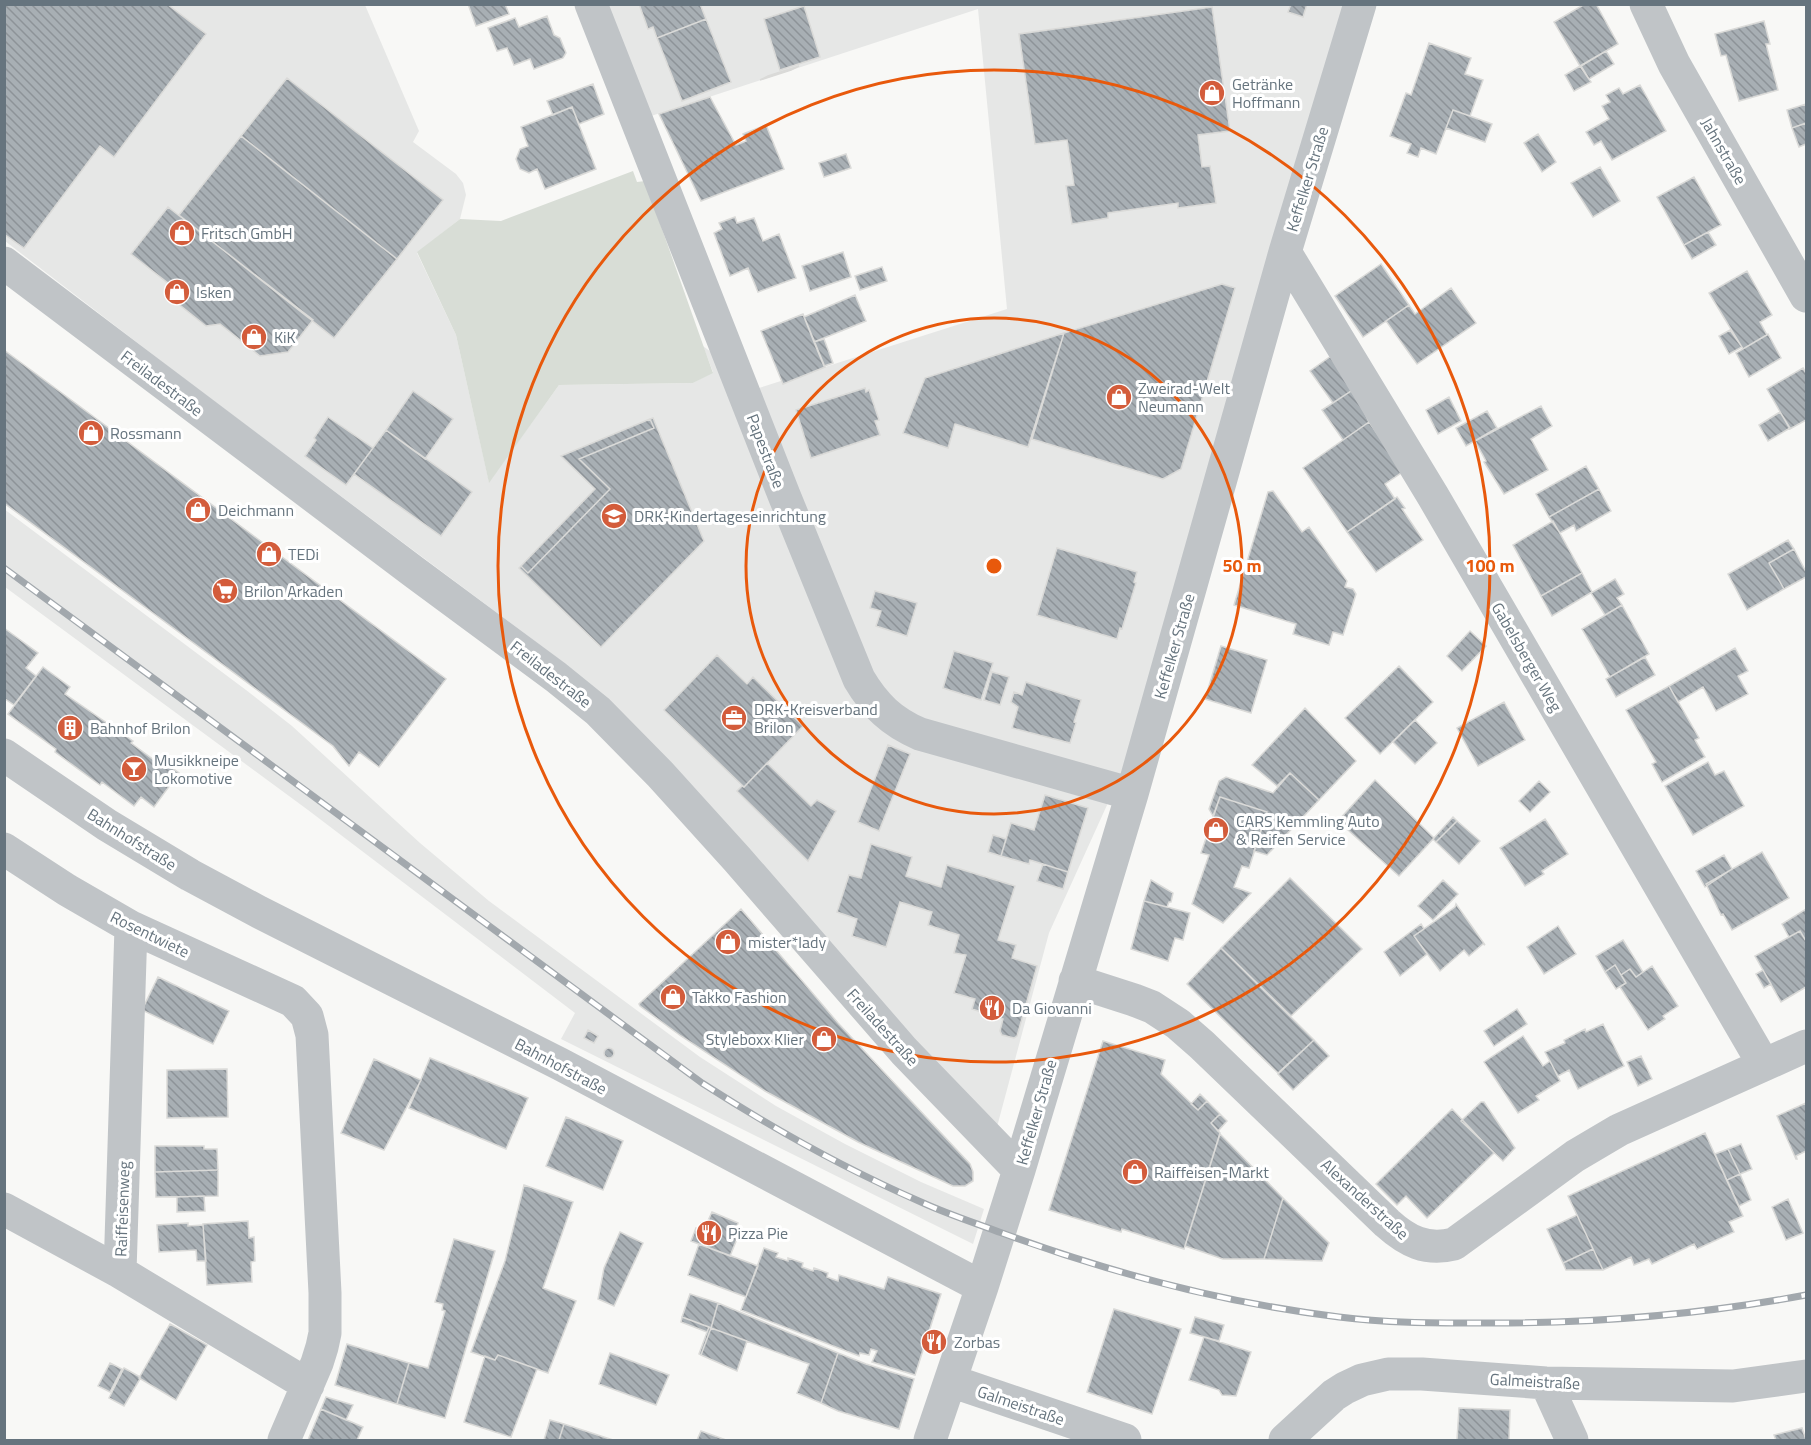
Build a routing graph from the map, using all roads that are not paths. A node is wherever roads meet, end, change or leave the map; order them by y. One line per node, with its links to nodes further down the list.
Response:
1 (591, 4): 8 (street, Papestraße)
2 (1360, 4): 4 (street, Keffelker Straße)
3 (1646, 4): 6 (street, Jahnstraße)
4 (1285, 252): 8 (street, Keffelker Straße); 13 (street, Gabelsberger Weg)
5 (4, 263): 14 (street, Freiladestraße)
6 (1806, 296)
7 (4, 755): 17 (street, Bahnhofstraße)
8 (1132, 794): 11 (street, Keffelker Straße)
9 (4, 849): 10 (street, Rosentwiete)
10 (131, 927): 16 (street, Raiffeisenweg); 21 (street, Rosentwiete)
11 (1075, 981): 13 (street, Alexanderstraße); 14 (street, Keffelker Straße)
12 (1806, 1046): 13 (street, Alexanderstraße)
13 (1764, 1065)
14 (1019, 1170): 17 (street, Keffelker Straße)
15 (4, 1209): 16 (street)
16 (120, 1272): 21 (street, Raiffeisenweg)
17 (982, 1287): 19 (street)
18 (1806, 1376): 20 (street, Galmeistraße)
19 (951, 1381): 23 (street); 24 (street, Galmeistraße)
20 (1546, 1383): 25 (street, Galmeistraße); 26 (street)
21 (308, 1385): 22 (street)
22 (284, 1440)
23 (930, 1440)
24 (1125, 1440)
25 (1285, 1440)
26 (1572, 1440)

